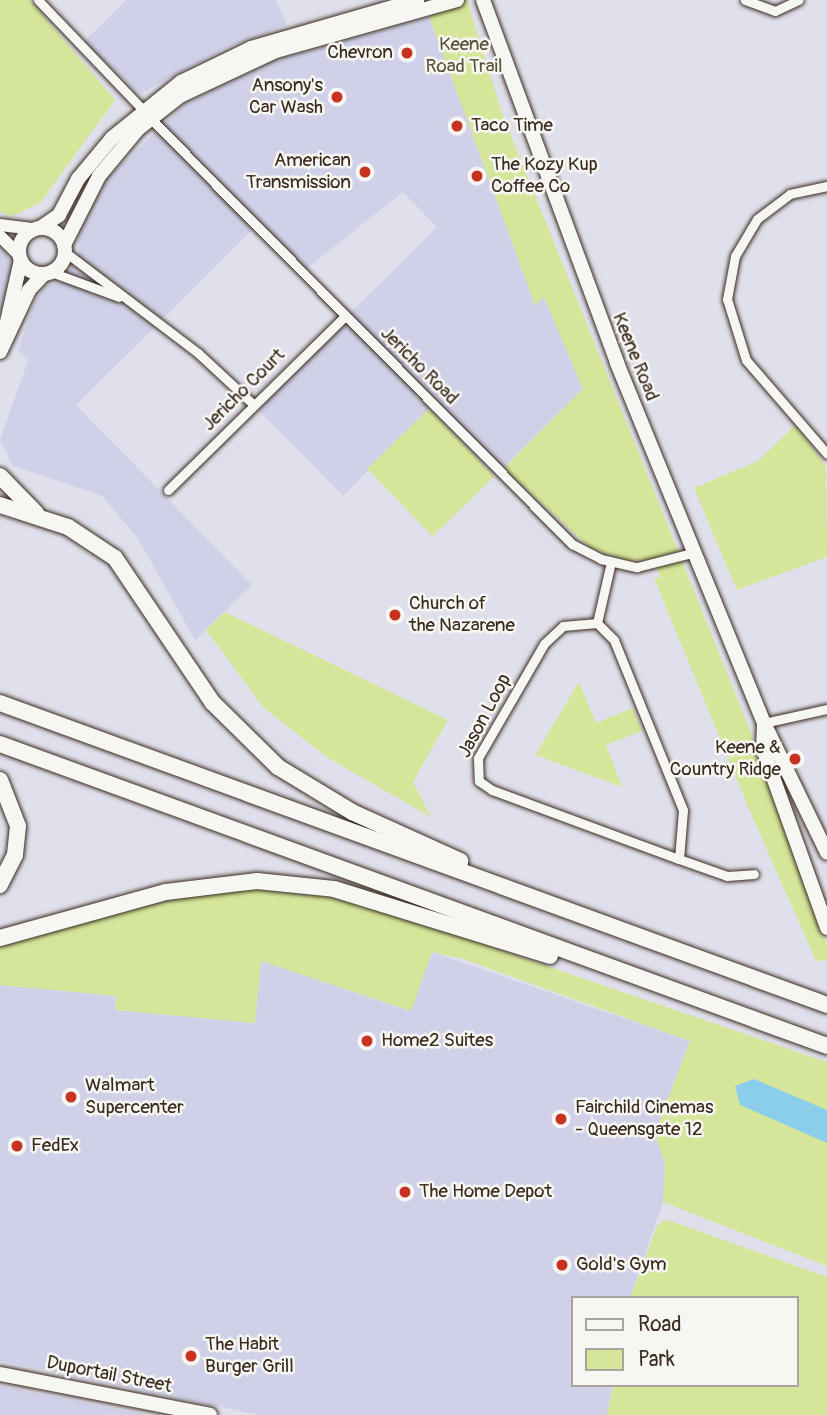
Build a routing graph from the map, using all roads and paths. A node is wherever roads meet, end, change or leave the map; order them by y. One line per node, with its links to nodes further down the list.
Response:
1 (38, 0): 7 (street, Jericho Road)
2 (417, 0): 7 (main road)
3 (457, 0): 7 (main road)
4 (483, 0): 24 (main road, Keene Road)
5 (745, 0): 6 (street)
6 (799, 0)
7 (146, 113): 10 (main road); 12 (main road); 16 (street, Jericho Road)
8 (827, 186): 19 (street)
9 (0, 225): 10 (main road)
10 (37, 229): 12 (main road); 13 (main road)
11 (0, 236): 13 (main road)
12 (65, 248): 14 (main road); 15 (street)
13 (20, 257): 14 (main road); 17 (main road)
14 (48, 273): 15 (street); 17 (main road)
15 (131, 302): 18 (street)
16 (345, 316): 18 (street, Jericho Court); 25 (street, Jericho Road)
17 (1, 351)
18 (254, 405): 21 (street, Jericho Court)
19 (826, 451)
20 (0, 476): 23 (highway)
21 (168, 490)
22 (0, 505): 23 (highway)
23 (44, 518): 36 (highway)
24 (696, 552): 25 (street, Jericho Road); 29 (main road, Keene Road)
25 (611, 562): 26 (street)
26 (597, 624): 33 (street); 33 (street, Jason Loop)
27 (0, 703): 36 (highway)
28 (827, 709): 29 (street)
29 (764, 723): 32 (main road, Keene Road); 37 (main road, Keene Road)
30 (0, 744): 39 (highway)
31 (0, 780): 35 (highway)
32 (827, 853)
33 (679, 859): 34 (street, Jason Loop)
34 (754, 874)
35 (0, 885)
36 (547, 903): 40 (highway)
37 (827, 928)
38 (0, 938): 39 (highway)
39 (642, 978): 41 (highway)
40 (827, 1005)
41 (827, 1046)
42 (0, 1374): 43 (main road, Duportail Street)
43 (210, 1415)

